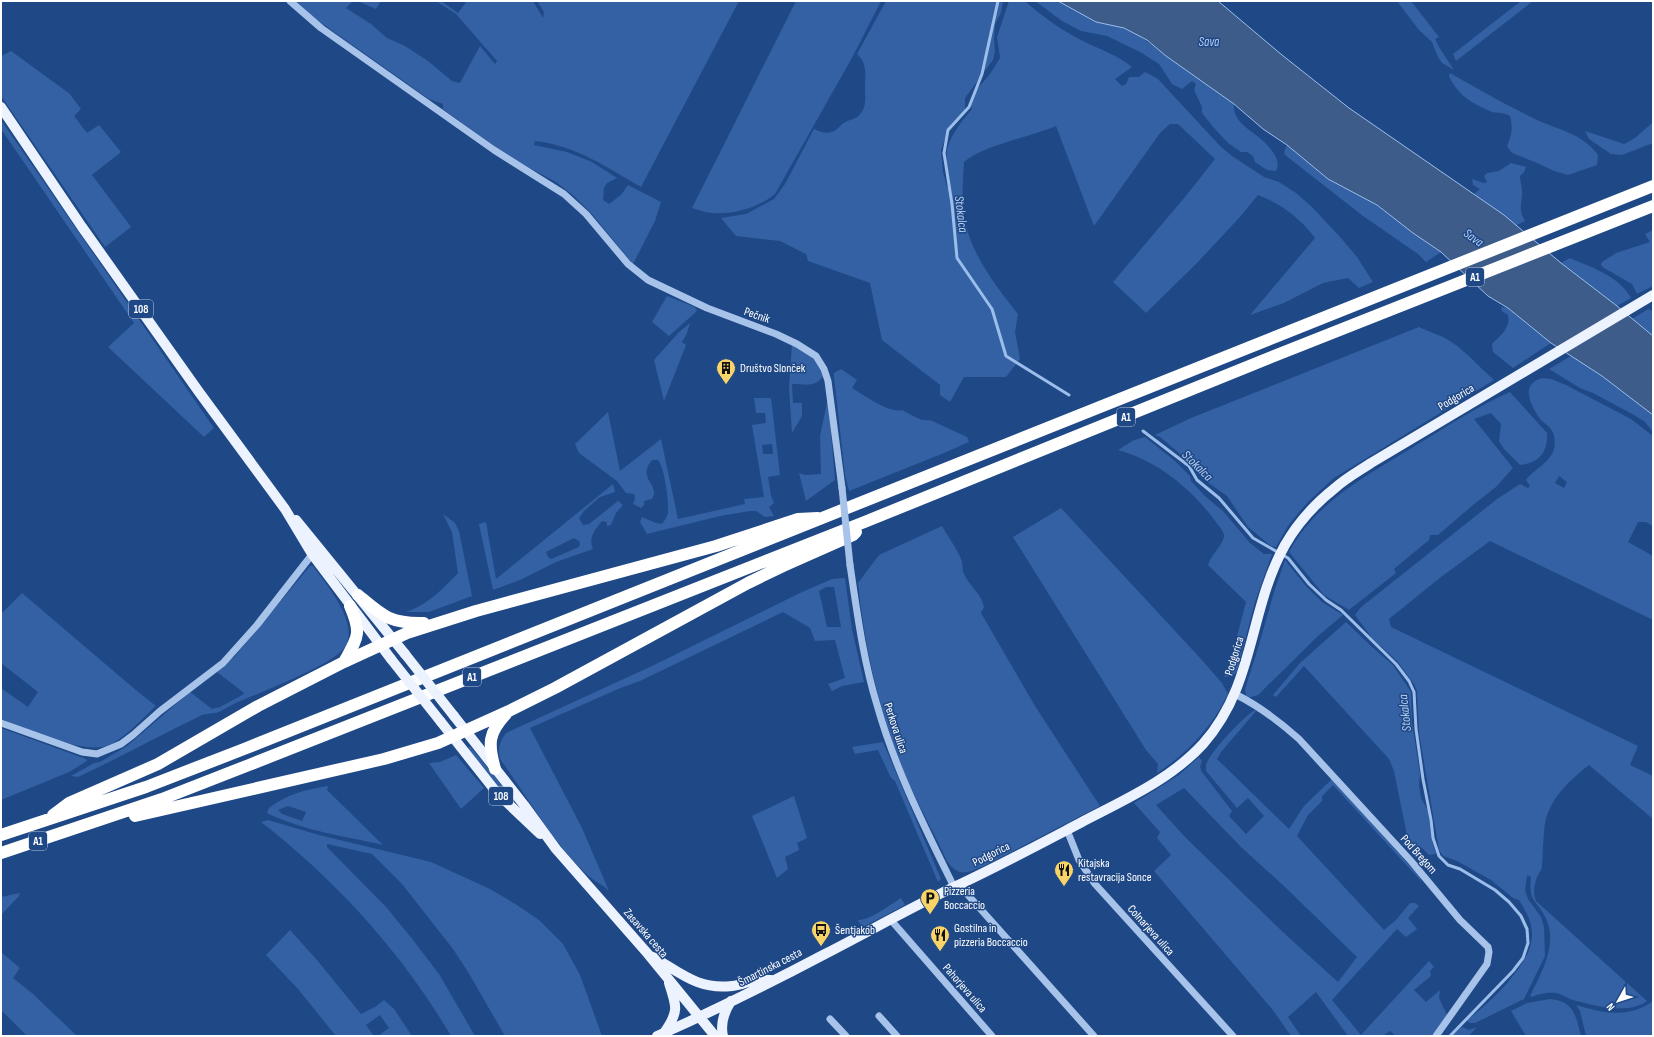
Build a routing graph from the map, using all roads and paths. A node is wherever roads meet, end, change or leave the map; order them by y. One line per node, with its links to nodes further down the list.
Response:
1 (290, 1): 9 (street, Pečnik, bridge)
2 (1, 107): 8 (main road, 108)
3 (1653, 186): 6 (highway, A1)
4 (1653, 206): 7 (highway, A1)
5 (1653, 295): 16 (main road, Podgorica)
6 (827, 517): 12 (highway); 22 (highway, A1)
7 (867, 521): 17 (highway); 23 (highway, A1)
8 (315, 550): 10 (main road, 108); 11 (main road, 108); 18 (street)
9 (850, 565): 28 (street, Perkova ulica)
10 (358, 595): 12 (highway); 13 (main road, 108)
11 (350, 606): 14 (main road, 108); 15 (highway)
12 (445, 620): 13 (highway)
13 (394, 639): 14 (highway); 19 (main road, Zasavska cesta / 108, bridge)
14 (381, 645): 15 (highway); 20 (main road, 108, bridge)
15 (344, 662): 22 (highway)
16 (1236, 694): 24 (main road, Podgorica); 45 (street, Pod Bregom)
17 (509, 711): 19 (highway); 21 (highway)
18 (1, 724)
19 (466, 731): 20 (highway); 21 (main road, Zasavska cesta / 108)
20 (452, 737): 23 (highway); 26 (main road, Zasavska cesta / 108)
21 (496, 769): 26 (main road, Zasavska cesta / 108)
22 (45, 821): 25 (highway, A1)
23 (76, 829): 27 (highway, A1)
24 (1067, 830): 28 (main road, Podgorica); 44 (street, Colnarjeva ulica)
25 (1, 835)
26 (556, 849): 30 (main road, Zasavska cesta / 108)
27 (1, 853)
28 (957, 886): 29 (main road, Šmartinska cesta); 43 (street)
29 (890, 919): 32 (main road, Šmartinska cesta); 42 (street, Pahorjeva ulica)
30 (648, 954): 31 (main road, Zasavska cesta / 108); 32 (main road)
31 (667, 977): 35 (main road, Zasavska cesta / 108); 37 (main road)
32 (773, 980): 33 (main road, Šmartinska cesta)
33 (731, 1001): 35 (main road, Šmartinska cesta); 39 (main road)
34 (879, 1016): 41 (street)
35 (700, 1017): 37 (main road); 38 (main road, Zasavska cesta / 108)
36 (830, 1019): 40 (street)
37 (660, 1034)
38 (715, 1036)
39 (723, 1036)
40 (846, 1036)
41 (897, 1036)
42 (992, 1036)
43 (1094, 1036)
44 (1233, 1036)
45 (1436, 1036)

